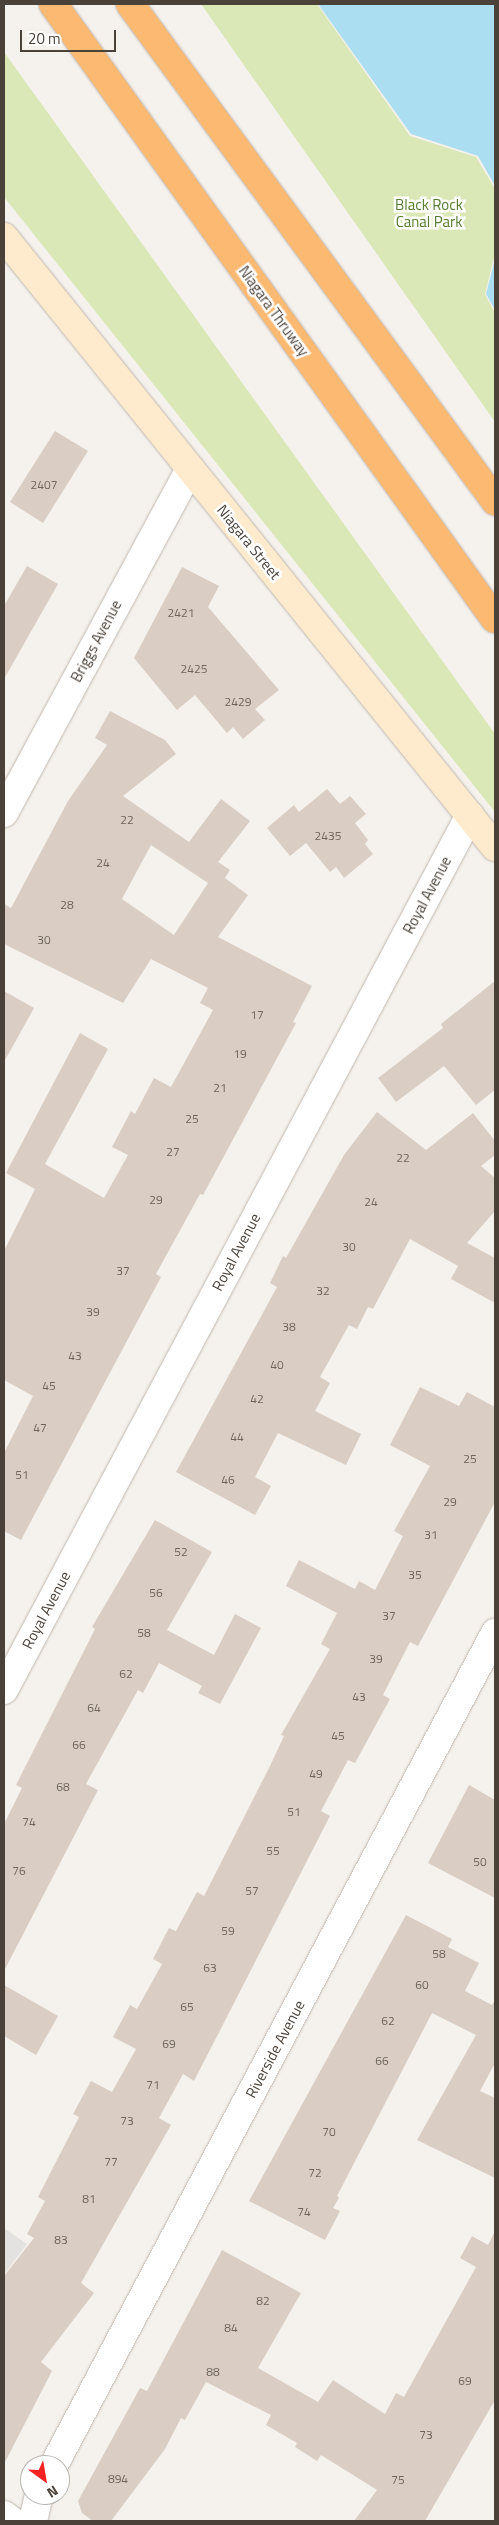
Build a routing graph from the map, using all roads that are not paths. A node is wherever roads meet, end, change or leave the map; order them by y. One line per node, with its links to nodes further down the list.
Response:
1 (53, 4): 6 (highway, Niagara Thruway)
2 (130, 4): 5 (highway)
3 (4, 237): 4 (main road, Niagara Street)
4 (190, 469): 7 (street, Briggs Avenue); 8 (main road, Niagara Street)
5 (495, 501)
6 (495, 619)
7 (4, 813)
8 (470, 815): 9 (main road, Niagara Street); 11 (street, Royal Avenue)
9 (495, 847)
10 (495, 1633): 12 (street, Riverside Avenue)
11 (4, 1690)
12 (59, 2455)
13 (36, 2505): 16 (street)
14 (4, 2515): 15 (street)
15 (12, 2521)
16 (32, 2521)

